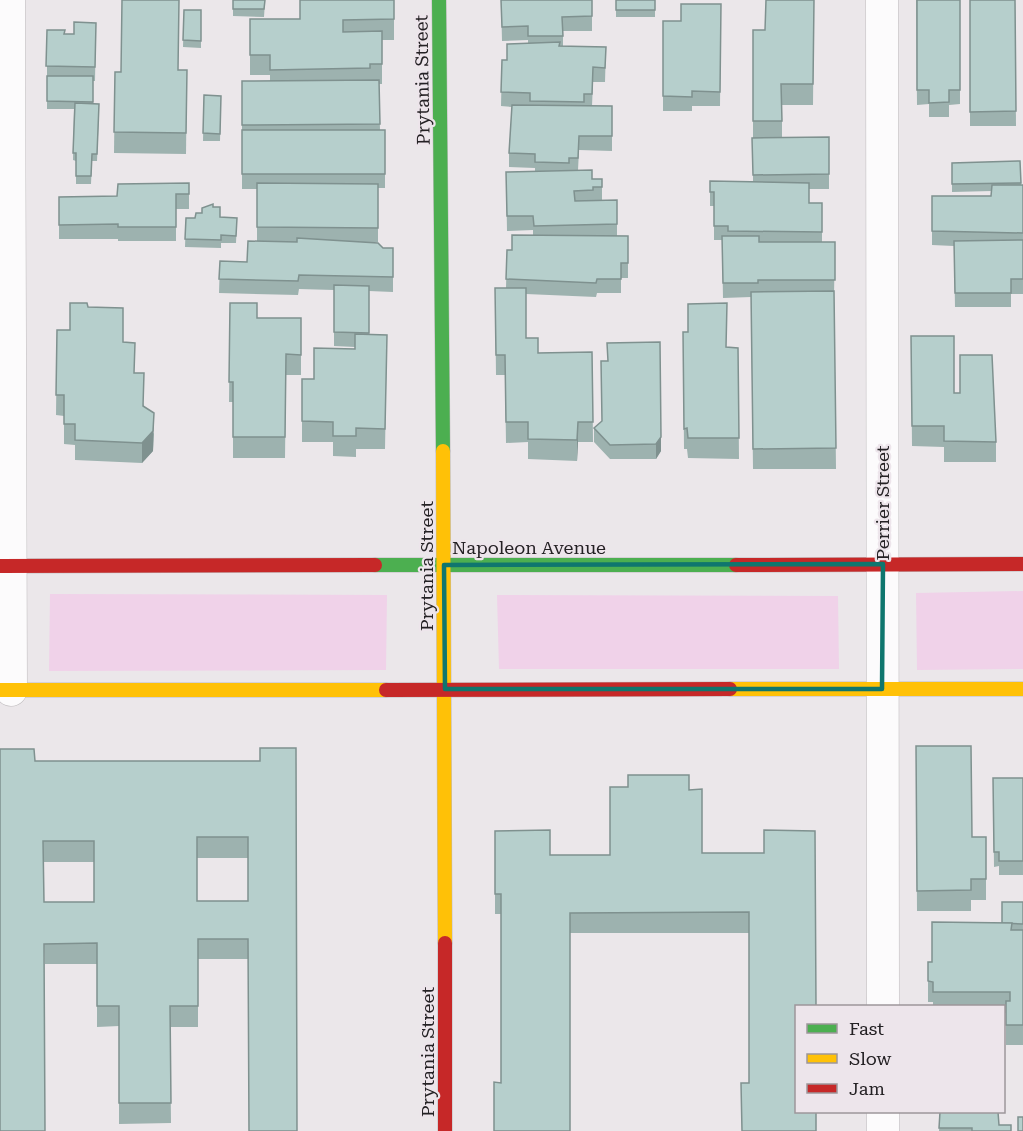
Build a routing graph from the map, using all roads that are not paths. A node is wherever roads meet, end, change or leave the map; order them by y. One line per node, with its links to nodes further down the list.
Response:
1 (9, 0): 7 (street)
2 (440, 0): 6 (street, Prytania Street)
3 (882, 0): 4 (street, Perrier Street)
4 (883, 564): 5 (street, Napoleon Avenue); 6 (street, Napoleon Avenue); 9 (street, Perrier Street)
5 (1023, 564)
6 (444, 565): 7 (street, Napoleon Avenue); 8 (street, Prytania Street)
7 (5, 566): 11 (street)
8 (445, 689): 9 (street); 11 (street); 14 (street, Prytania Street)
9 (882, 689): 10 (street); 12 (street, Perrier Street)
10 (1023, 689)
11 (5, 690)
12 (883, 1005)
13 (883, 1113): 15 (street)
14 (445, 1131)
15 (883, 1131)

